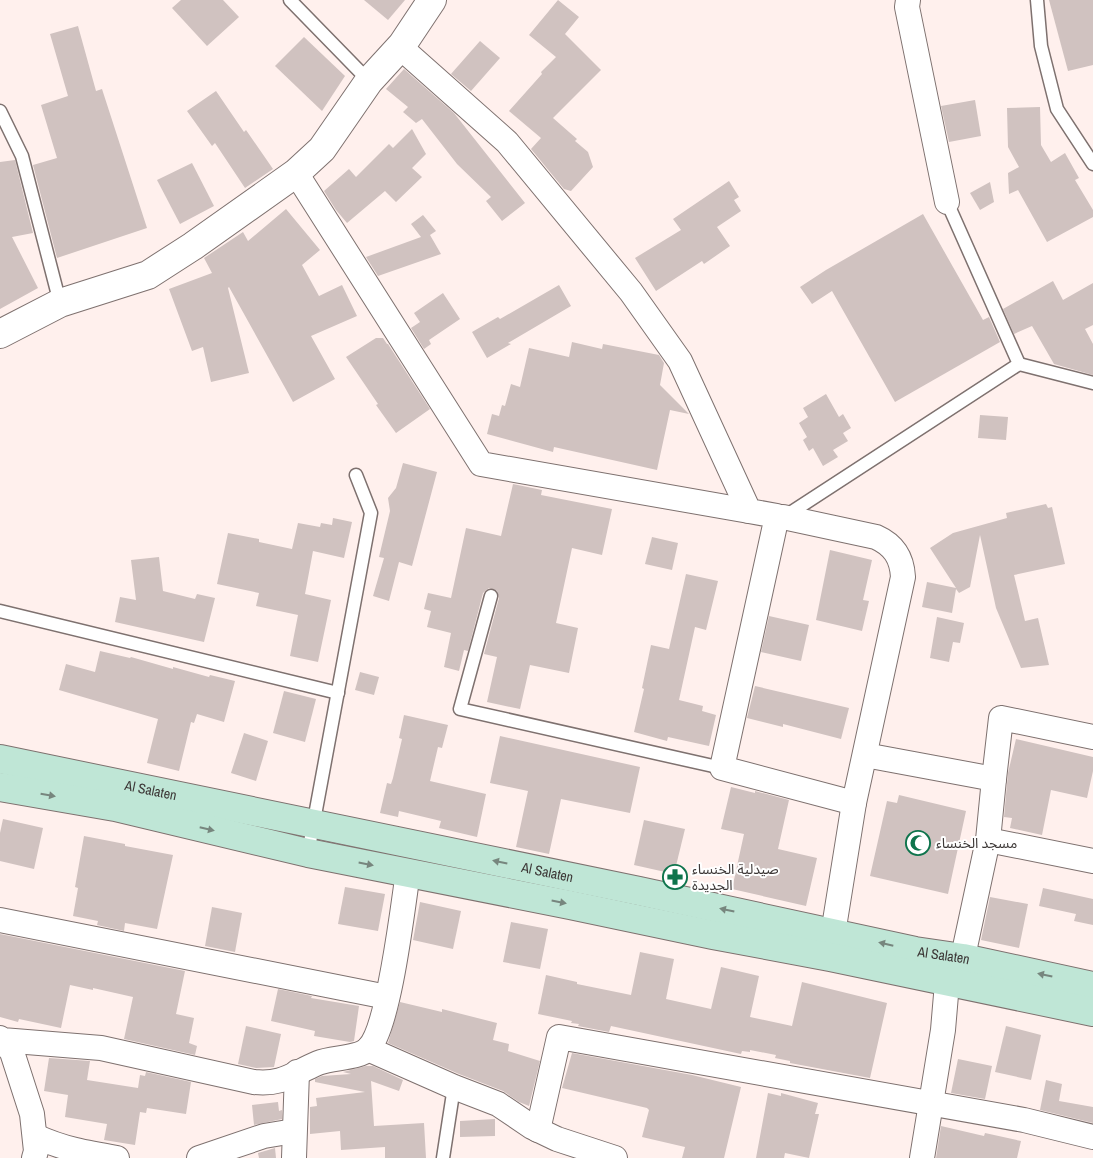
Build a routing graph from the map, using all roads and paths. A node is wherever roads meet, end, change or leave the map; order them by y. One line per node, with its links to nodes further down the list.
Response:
1 (290, 0): 6 (lane)
2 (432, 0): 5 (street)
3 (908, 0): 10 (street)
4 (1037, 0): 8 (lane)
5 (400, 47): 6 (street); 16 (street)
6 (369, 81): 9 (street)
7 (0, 112): 11 (lane)
8 (1093, 164)
9 (296, 173): 11 (street); 16 (street)
10 (947, 202): 13 (lane)
11 (60, 303): 12 (street)
12 (0, 334)
13 (1019, 364): 14 (lane); 17 (lane)
14 (1093, 383)
15 (356, 475): 20 (lane)
16 (748, 511): 17 (street)
17 (780, 516): 22 (street); 24 (street)
18 (491, 596): 24 (lane)
19 (0, 611): 20 (lane)
20 (338, 693): 28 (lane)
21 (1093, 737): 25 (street)
22 (865, 755): 25 (street); 27 (street)
23 (0, 759): 28 (main road, Al Salaten)
24 (722, 768): 27 (street)
25 (994, 779): 29 (street)
26 (0, 787): 30 (main road, Al Salaten, one-way to 30)
27 (854, 803): 34 (street)
28 (314, 824): 30 (lane); 34 (main road, Al Salaten, one-way to 28)
29 (988, 840): 31 (street); 35 (street)
30 (308, 853): 32 (main road, Al Salaten, one-way to 32)
31 (1093, 861)
32 (408, 872): 34 (main road, Al Salaten, one-way to 34); 38 (street)
33 (0, 920): 38 (street)
34 (832, 945): 35 (main road, Al Salaten, one-way to 34); 36 (main road, Al Salaten)
35 (962, 958): 36 (street); 37 (main road, Al Salaten, one-way to 35)
36 (952, 983): 39 (main road, Al Salaten); 44 (street)
37 (1093, 986)
38 (387, 997): 41 (street)
39 (1093, 1012)
40 (1, 1039): 42 (street); 48 (street)
41 (368, 1049): 42 (street); 43 (street)
42 (297, 1072): 46 (street)
43 (454, 1087): 45 (street); 52 (lane)
44 (932, 1103): 45 (street); 47 (street); 54 (street)
45 (538, 1130): 53 (street)
46 (294, 1131): 50 (street); 51 (street)
47 (1093, 1137)
48 (34, 1147): 49 (street)
49 (117, 1158)
50 (199, 1158)
51 (294, 1158)
52 (443, 1158)
53 (615, 1158)
54 (922, 1158)

